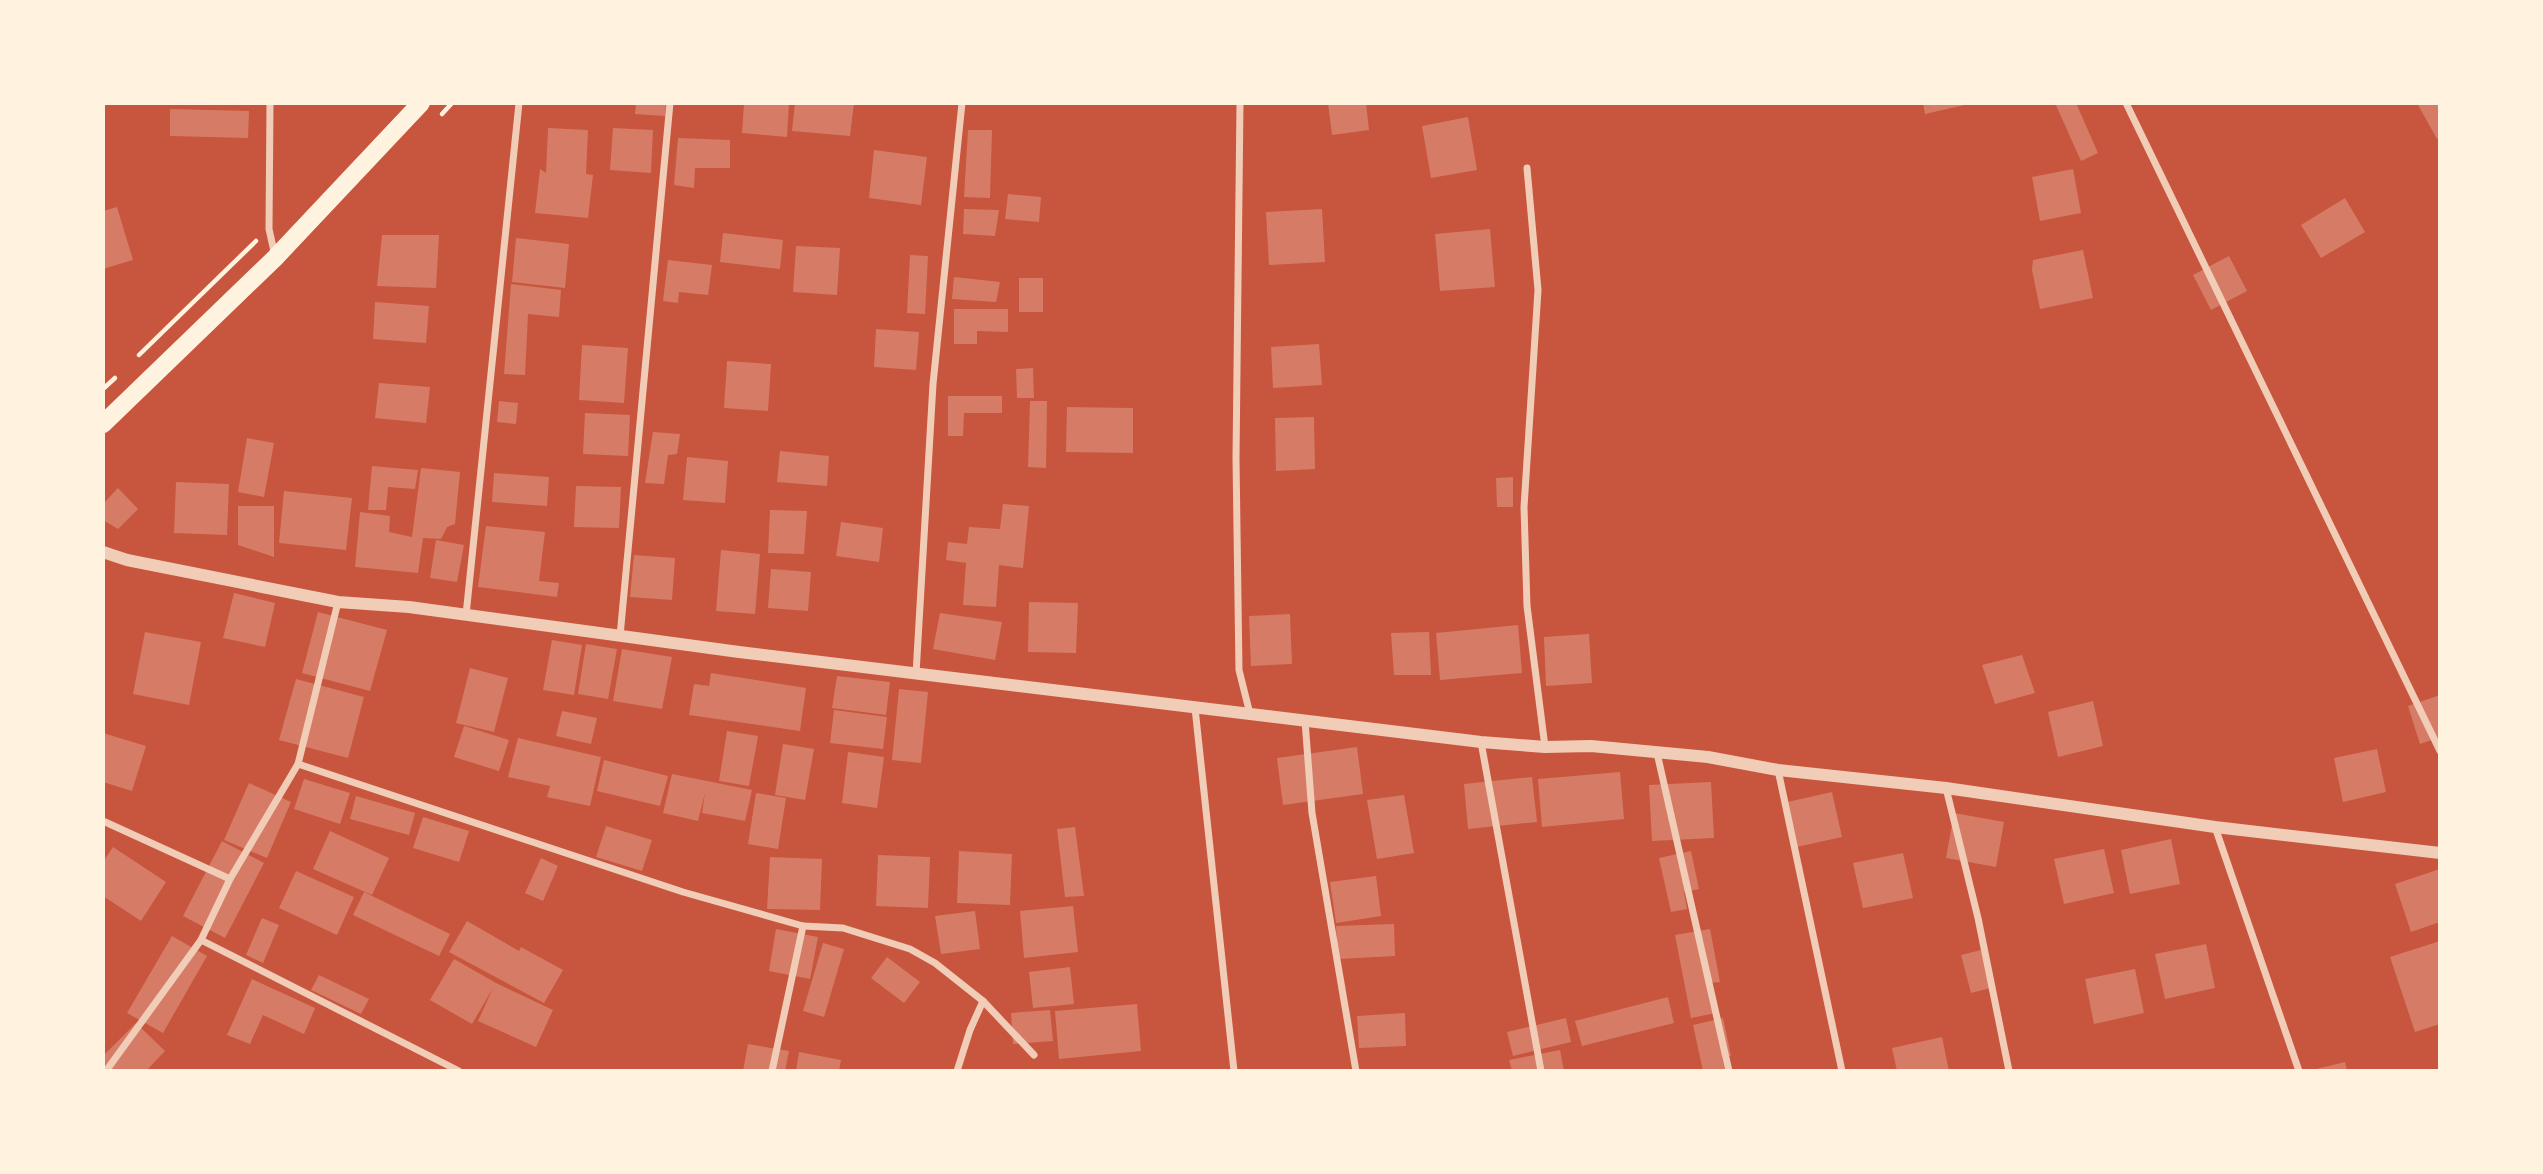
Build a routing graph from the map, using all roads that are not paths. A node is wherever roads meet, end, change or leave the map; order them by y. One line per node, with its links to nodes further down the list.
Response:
1 (270, 103): 9 (street)
2 (421, 103): 9 (main road)
3 (519, 103): 13 (street)
4 (670, 103): 14 (street)
5 (962, 103): 15 (street)
6 (1240, 103): 17 (street)
7 (2126, 103): 21 (street)
8 (1527, 168): 20 (street)
9 (275, 258): 10 (main road)
10 (103, 424)
11 (103, 552): 12 (street)
12 (338, 601): 13 (street); 23 (street)
13 (466, 615): 14 (street)
14 (620, 636): 15 (street)
15 (916, 674): 16 (street)
16 (1195, 708): 17 (street); 38 (street)
17 (1250, 714): 18 (street)
18 (1305, 720): 19 (street); 39 (street)
19 (1481, 742): 20 (street); 40 (street)
20 (1545, 747): 22 (street)
21 (2440, 751)
22 (1657, 753): 24 (street); 41 (street)
23 (298, 764): 29 (street); 30 (street)
24 (1778, 770): 25 (street); 42 (street)
25 (1946, 788): 27 (street); 43 (street)
26 (103, 821): 29 (street)
27 (2215, 827): 28 (street); 44 (street)
28 (2440, 853)
29 (230, 879): 31 (street)
30 (803, 926): 32 (street); 36 (street)
31 (201, 940): 34 (street); 35 (street)
32 (983, 1001): 33 (street); 37 (street)
33 (1034, 1055)
34 (106, 1071)
35 (458, 1071)
36 (772, 1071)
37 (957, 1071)
38 (1234, 1071)
39 (1356, 1071)
40 (1541, 1071)
41 (1729, 1071)
42 (1842, 1071)
43 (2009, 1071)
44 (2300, 1071)

